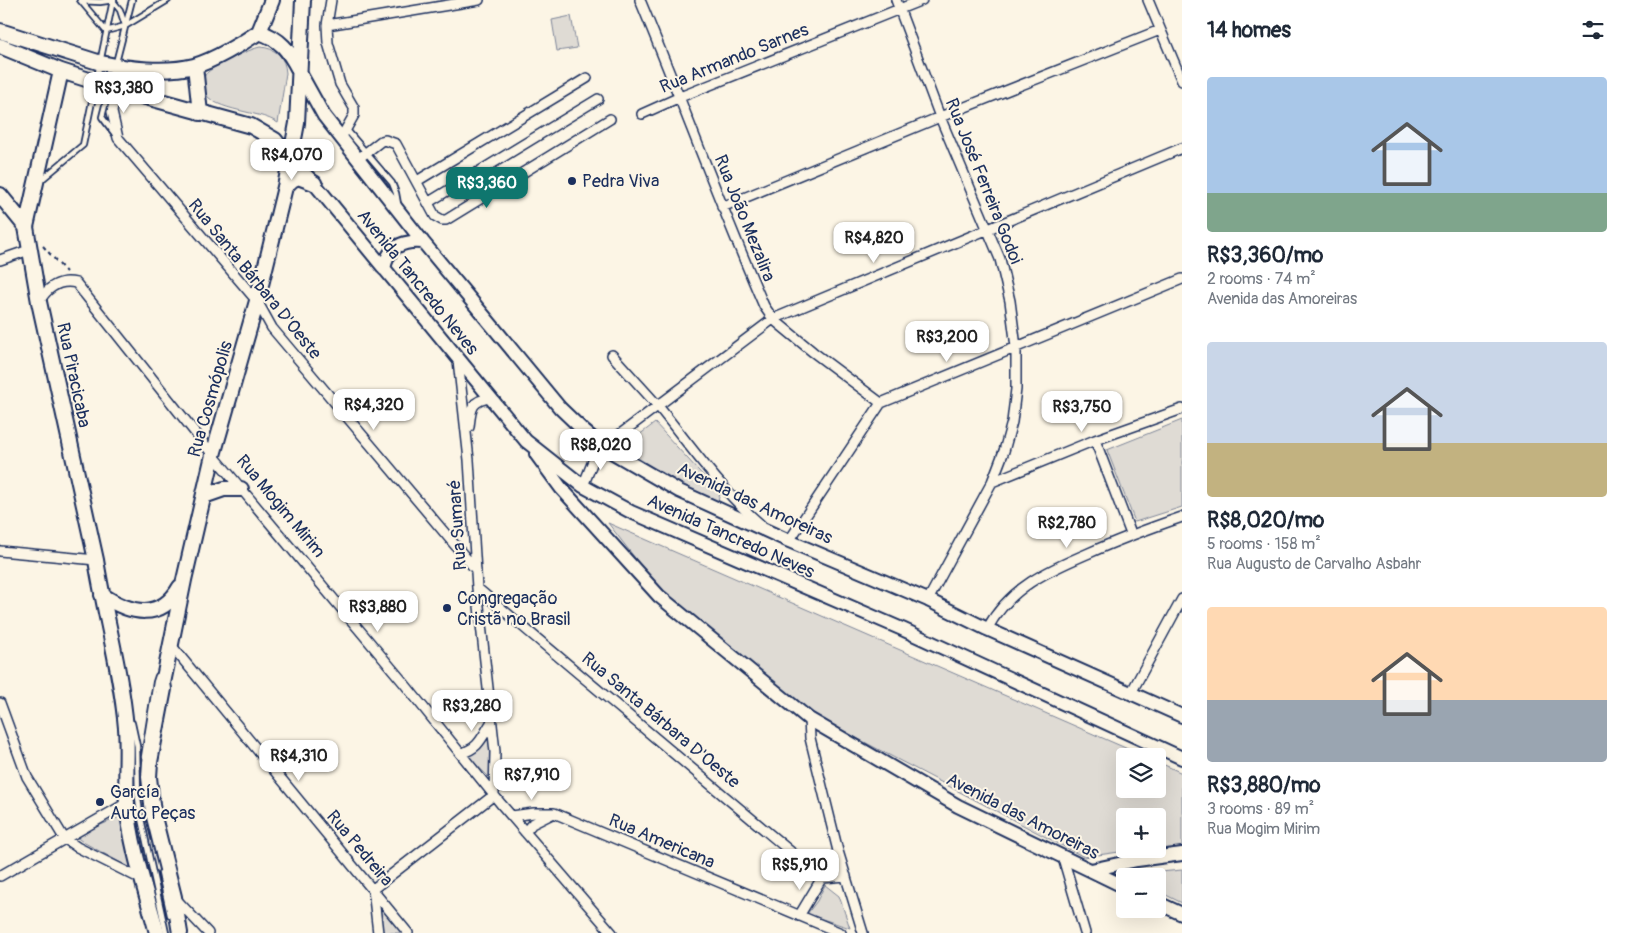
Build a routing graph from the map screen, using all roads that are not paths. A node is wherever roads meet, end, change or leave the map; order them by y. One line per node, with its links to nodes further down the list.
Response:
1 (80, 0): 2 (lane); 18 (lane)
2 (113, 0): 15 (lane); 18 (lane)
3 (132, 0): 15 (lane)
4 (168, 0): 15 (lane)
5 (303, 0): 25 (main road)
6 (332, 0): 14 (street)
7 (479, 0): 14 (street)
8 (640, 0): 30 (street, Rua João Mezalira)
9 (896, 0): 13 (street, Rua José Ferreira Godoi)
10 (922, 0): 13 (street, Rua Armando Sarnes)
11 (1148, 0): 16 (street)
12 (270, 2): 19 (main road)
13 (899, 9): 30 (street, Rua Armando Sarnes); 34 (street, Rua José Ferreira Godoi)
14 (328, 25): 36 (street)
15 (125, 26): 18 (lane); 22 (lane)
16 (1160, 30): 27 (street); 34 (street)
17 (0, 31): 21 (main road)
18 (106, 31): 21 (lane)
19 (260, 32): 23 (main road); 25 (main road)
20 (0, 46): 24 (main road)
21 (101, 63): 22 (main road); 28 (lane)
22 (115, 66): 23 (main road); 29 (lane)
23 (195, 66): 32 (main road)
24 (62, 71): 28 (main road); 42 (main road, Rua Piracicaba)
25 (299, 71): 36 (main road, Avenida das Amoreiras); 39 (main road, Rua Cosmópolis)
26 (588, 78): 40 (street)
27 (1182, 81)
28 (95, 82): 29 (main road); 42 (lane)
29 (114, 88): 32 (main road); 54 (street, Rua Santa Bárbara D'Oeste)
30 (680, 97): 33 (street, Rua Armando Sarnes); 46 (street, Rua João Mezalira)
31 (598, 99): 45 (street)
32 (200, 113): 39 (main road)
33 (642, 114)
34 (940, 117): 46 (street); 48 (street, Rua José Ferreira Godoi)
35 (610, 119): 45 (street)
36 (343, 134): 38 (main road, Avenida das Amoreiras)
37 (1182, 148): 48 (street)
38 (362, 156): 40 (street); 49 (main road, Avenida das Amoreiras)
39 (290, 160): 41 (main road, Avenida Tancredo Neves); 43 (main road, Rua Cosmópolis)
40 (417, 181): 45 (street)
41 (314, 183): 43 (main road); 52 (main road, Avenida Tancredo Neves)
42 (36, 184): 47 (main road, Rua Piracicaba)
43 (285, 187): 54 (main road, Rua Cosmópolis)
44 (0, 195): 47 (main road)
45 (428, 202)
46 (722, 207): 56 (street, Rua João Mezalira)
47 (26, 228): 50 (main road, Rua Piracicaba)
48 (988, 230): 56 (street); 57 (street, Rua José Ferreira Godoi)
49 (423, 242): 52 (main road); 67 (main road, Avenida das Amoreiras)
50 (29, 250): 51 (street); 55 (main road, Rua Piracicaba)
51 (0, 260)
52 (384, 269): 59 (main road, Avenida Tancredo Neves)
53 (1182, 279): 57 (street)
54 (257, 301): 68 (main road, Rua Cosmópolis); 80 (street, Rua Santa Bárbara D'Oeste)
55 (39, 302): 68 (street, Rua Mogim Mirim); 79 (main road, Rua Piracicaba)
56 (773, 319): 61 (street, Rua João Mezalira); 62 (street)
57 (1016, 347): 61 (street); 69 (street, Rua José Ferreira Godoi)
58 (612, 355): 62 (street)
59 (458, 360): 60 (main road, Avenida Tancredo Neves); 66 (street, Rua Sumaré)
60 (491, 398): 65 (main road, Avenida Tancredo Neves); 66 (street, Rua Sumaré)
61 (881, 403): 77 (street)
62 (658, 406): 67 (street); 74 (street)
63 (1182, 409): 64 (street)
64 (1095, 440): 69 (street); 75 (street)
65 (526, 441): 70 (main road, Avenida Tancredo Neves); 76 (main road, Avenida das Amoreiras)
66 (467, 445): 80 (street, Rua Sumaré)
67 (603, 447): 70 (street); 74 (main road, Avenida das Amoreiras)
68 (213, 455): 71 (street, Rua Mogim Mirim); 72 (main road, Rua Cosmópolis)
69 (992, 482): 85 (street, Rua José Ferreira Godoi)
70 (583, 486): 76 (main road, Avenida das Amoreiras); 97 (main road, Avenida Tancredo Neves)
71 (241, 489): 72 (main road); 96 (street, Rua Mogim Mirim)
72 (204, 496): 81 (main road, Rua Cosmópolis)
73 (1182, 517): 75 (street)
74 (768, 531): 77 (main road, Avenida das Amoreiras)
75 (1131, 534): 87 (street)
76 (602, 535): 94 (main road, Avenida das Amoreiras)
77 (789, 542): 85 (main road, Avenida das Amoreiras)
78 (0, 551): 79 (street)
79 (96, 560): 83 (main road, Rua Piracicaba)
80 (476, 570): 82 (street, Rua Sumaré)
81 (184, 580): 83 (main road); 88 (main road, Rua Cosmópolis)
82 (478, 588): 95 (street, Rua Sumaré); 114 (street, Rua Santa Bárbara D'Oeste)
83 (102, 596): 86 (main road, Rua Piracicaba)
84 (1182, 599): 90 (street)
85 (928, 600): 87 (main road, Avenida das Amoreiras)
86 (110, 627): 89 (lane); 101 (main road, Rua Piracicaba)
87 (987, 629): 90 (main road, Avenida das Amoreiras)
88 (171, 645): 98 (lane); 117 (street, Rua Pedreira); 118 (main road, Rua Cosmópolis)
89 (127, 691)
90 (1131, 693): 93 (main road, Avenida das Amoreiras)
91 (129, 700): 125 (lane)
92 (0, 703): 105 (street)
93 (1182, 716)
94 (809, 719): 106 (street); 109 (main road, Avenida das Amoreiras)
95 (491, 723): 96 (street); 100 (street, Rua Sumaré)
96 (461, 753): 100 (street, Rua Mogim Mirim)
97 (1182, 758)
98 (144, 762)
99 (144, 769): 107 (lane)
100 (494, 795): 103 (street, Rua Mogim Mirim); 117 (street)
101 (127, 803): 105 (street); 115 (main road, Rua Piracicaba)
102 (554, 813): 103 (street, Rua Americana); 104 (street); 121 (street, Rua Americana)
103 (512, 816): 104 (street, Rua Mogim Mirim)
104 (525, 832): 130 (street, Rua Mogim Mirim)
105 (64, 838): 112 (street); 115 (street)
106 (838, 851): 113 (street); 114 (street)
107 (156, 852)
108 (1182, 854): 110 (main road)
109 (1063, 858): 110 (main road, Avenida das Amoreiras); 133 (street)
110 (1090, 870): 116 (main road, Avenida das Amoreiras)
111 (161, 871): 122 (lane)
112 (0, 876)
113 (846, 876): 114 (street); 132 (street)
114 (822, 878): 121 (street)
115 (143, 880): 124 (main road, Rua Piracicaba)
116 (1116, 883)
117 (373, 889): 128 (street); 129 (street, Rua Pedreira)
118 (174, 897): 123 (main road); 127 (street)
119 (1166, 906): 120 (main road)
120 (1182, 914)
121 (799, 916): 131 (street, Rua Americana)
122 (171, 917)
123 (177, 929): 126 (lane)
124 (157, 933)
125 (166, 933)
126 (175, 933)
127 (208, 933)
128 (378, 933)
129 (408, 933)
130 (612, 933)
131 (841, 933)
132 (862, 933)
133 (1085, 933)

